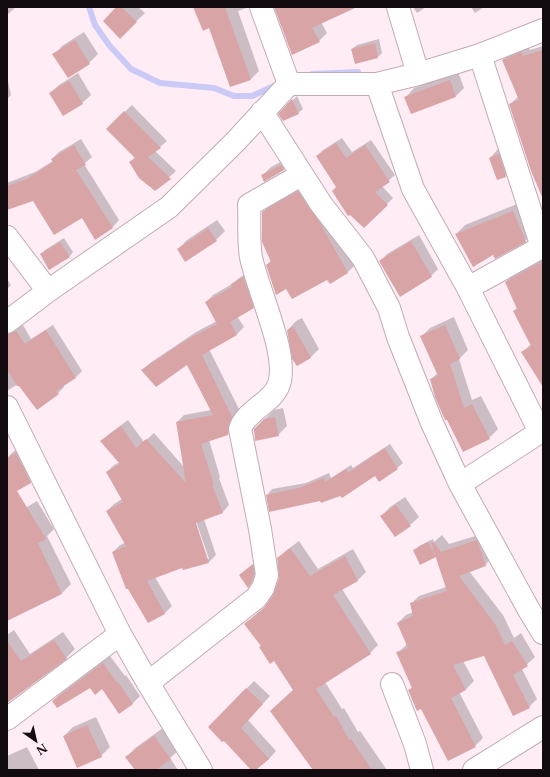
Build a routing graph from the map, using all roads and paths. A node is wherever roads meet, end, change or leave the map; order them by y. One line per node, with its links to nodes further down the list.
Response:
1 (261, 7): 6 (street)
2 (398, 7): 5 (street)
3 (543, 30): 4 (street)
4 (480, 55): 5 (street); 11 (street)
5 (418, 74): 7 (street)
6 (289, 84): 7 (street); 8 (street)
7 (377, 84): 11 (street)
8 (262, 112): 9 (street); 12 (street)
9 (301, 175): 16 (street); 19 (street)
10 (7, 237): 12 (street)
11 (468, 288): 15 (street)
12 (48, 292): 13 (street)
13 (7, 322)
14 (7, 407): 18 (street)
15 (541, 431): 16 (street)
16 (460, 484): 17 (street)
17 (543, 633)
18 (120, 634): 19 (street); 21 (street)
19 (148, 683): 23 (street)
20 (392, 684): 24 (street)
21 (7, 719)
22 (543, 726): 25 (street)
23 (201, 770)
24 (422, 770)
25 (474, 770)

